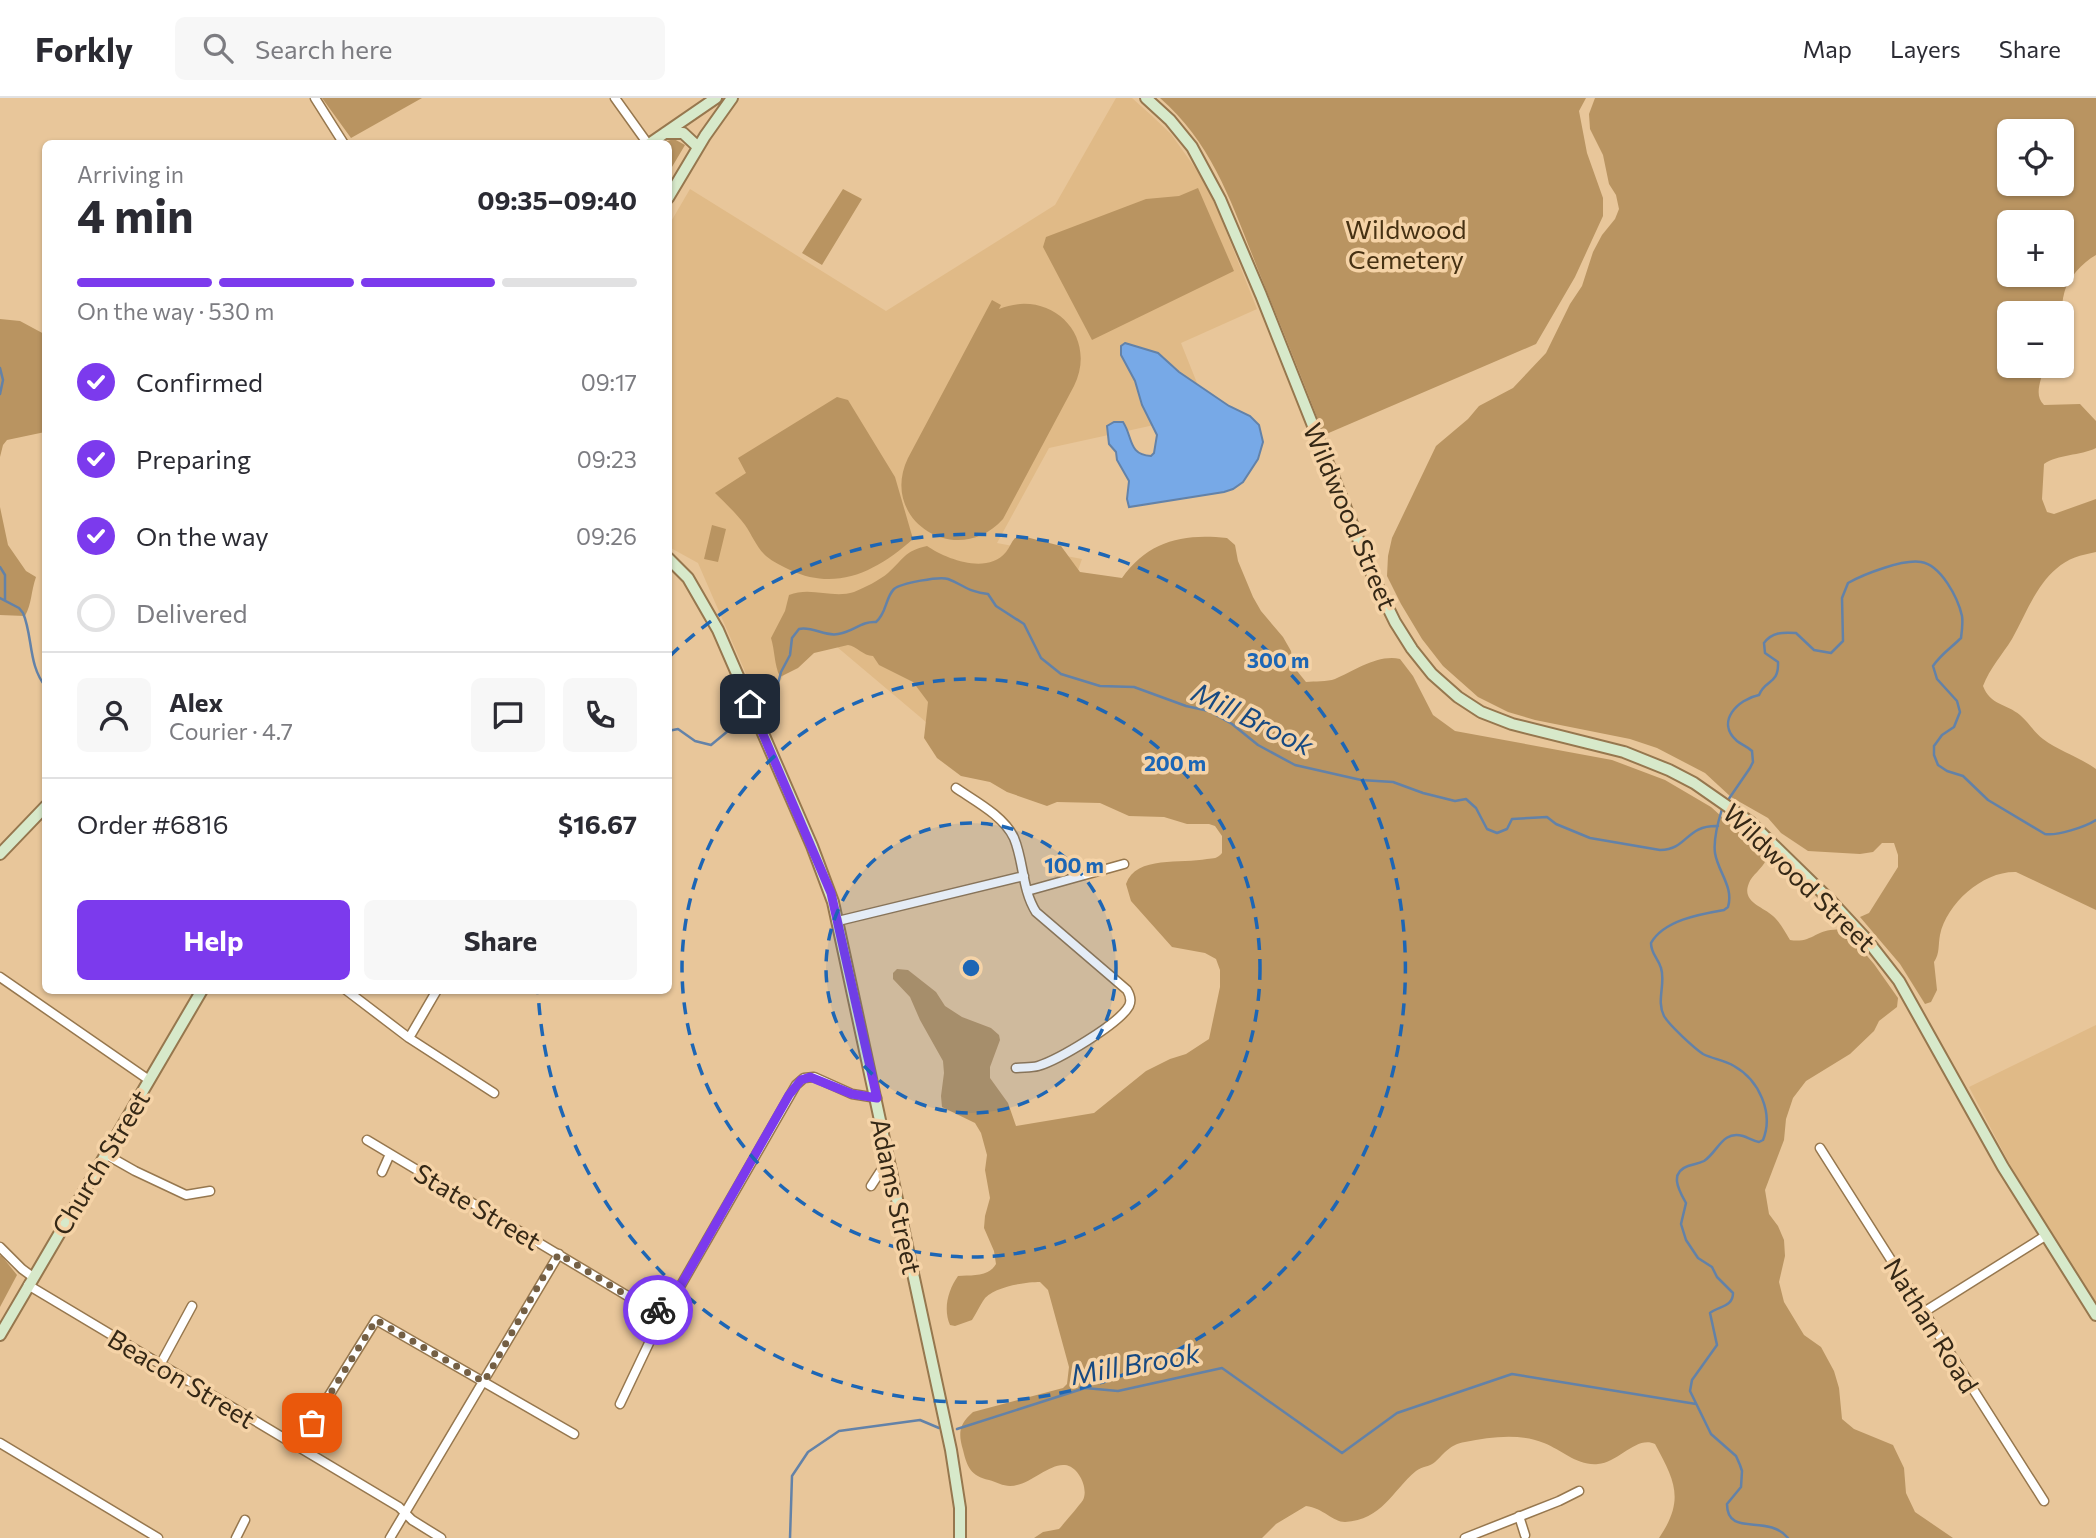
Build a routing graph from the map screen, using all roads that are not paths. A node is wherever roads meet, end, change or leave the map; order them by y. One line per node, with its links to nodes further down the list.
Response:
1 (315, 98): 7 (street)
2 (615, 98): 8 (street)
3 (716, 98): 6 (street)
4 (732, 98): 10 (street)
5 (1146, 98): 37 (street, Wildwood Street)
6 (663, 134): 9 (street); 10 (street)
7 (341, 140)
8 (646, 140)
9 (655, 140)
10 (698, 147): 11 (street)
11 (672, 191)
12 (672, 562): 19 (street, Adams Street)
13 (956, 788): 17 (street)
14 (42, 814): 15 (street)
15 (0, 854)
16 (1124, 864): 18 (street)
17 (1024, 876): 18 (street); 19 (street)
18 (1027, 891): 25 (street)
19 (838, 921): 28 (street, Adams Street)
20 (0, 977): 26 (street)
21 (200, 994): 26 (street, Church Street)
22 (351, 994): 24 (street)
23 (436, 994): 24 (street)
24 (409, 1038): 27 (street)
25 (1016, 1068)
26 (149, 1080): 31 (street, Church Street)
27 (494, 1093)
28 (877, 1098): 33 (street, Adams Street); 42 (street)
29 (367, 1140): 32 (street, State Street)
30 (1820, 1148): 43 (street, Nathan Road)
31 (105, 1153): 36 (street); 40 (street, Church Street)
32 (390, 1154): 34 (street); 39 (street, State Street)
33 (891, 1165): 35 (street); 62 (street, Adams Street)
34 (382, 1172)
35 (871, 1186)
36 (210, 1191)
37 (2045, 1236): 43 (street); 44 (street, Wildwood Street)
38 (0, 1247): 40 (street, Beacon Street)
39 (559, 1254): 42 (street, State Street); 47 (street)
40 (31, 1281): 45 (street, Church Street); 46 (street, Beacon Street)
41 (192, 1306): 46 (street)
42 (661, 1310): 48 (street)
43 (1924, 1312): 53 (street, Nathan Road)
44 (2096, 1315)
45 (0, 1335)
46 (160, 1365): 51 (street, Beacon Street)
47 (484, 1382): 49 (street); 51 (street); 54 (street)
48 (620, 1404)
49 (574, 1434)
50 (0, 1443): 58 (street)
51 (298, 1447): 54 (street, Beacon Street)
52 (1579, 1491): 55 (street)
53 (2044, 1502)
54 (405, 1512): 60 (street); 61 (street, Beacon Street)
55 (1519, 1516): 57 (street); 63 (street)
56 (245, 1520): 59 (street)
57 (1525, 1535)
58 (159, 1538)
59 (236, 1538)
60 (390, 1538)
61 (441, 1538)
62 (960, 1538)
63 (1465, 1538)

